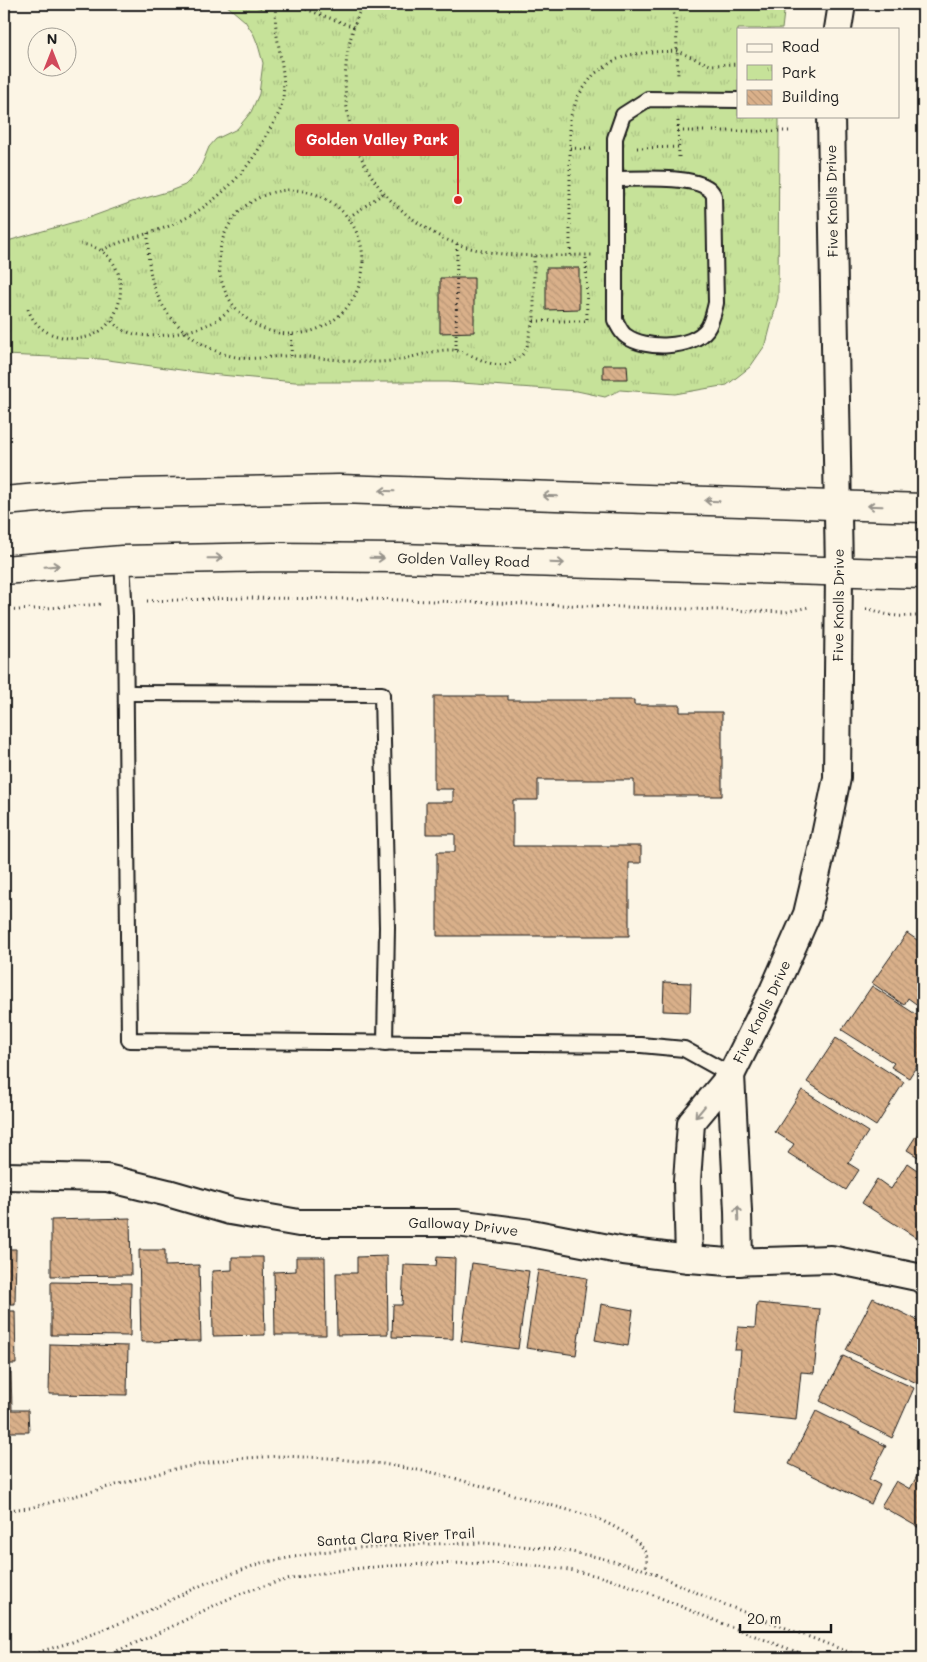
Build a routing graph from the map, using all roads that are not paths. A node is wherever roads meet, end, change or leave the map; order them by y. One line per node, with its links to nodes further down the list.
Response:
1 (842, 4): 2 (street)
2 (838, 28)
3 (737, 100): 5 (lane)
4 (831, 118): 7 (street, Five Knolls Drive)
5 (616, 179): 5 (lane)
6 (4, 501): 7 (main road, one-way to 6)
7 (838, 504): 8 (main road, one-way to 7); 11 (street, Five Knolls Drive)
8 (923, 508)
9 (122, 560): 10 (main road, Golden Valley Road, one-way to 9); 11 (main road, Golden Valley Road, one-way to 11); 13 (lane)
10 (4, 570)
11 (839, 572): 12 (main road, Golden Valley Road); 15 (street, Five Knolls Drive)
12 (923, 574)
13 (126, 693): 14 (lane); 14 (lane)
14 (385, 1044): 15 (lane)
15 (731, 1075): 17 (street, Five Knolls Drive, one-way to 17); 18 (street, one-way to 15)
16 (4, 1176): 17 (street, Galloway Drivve)
17 (689, 1258): 18 (street, Galloway Drivve)
18 (739, 1262): 19 (street, Galloway Drivve)
19 (923, 1280)

